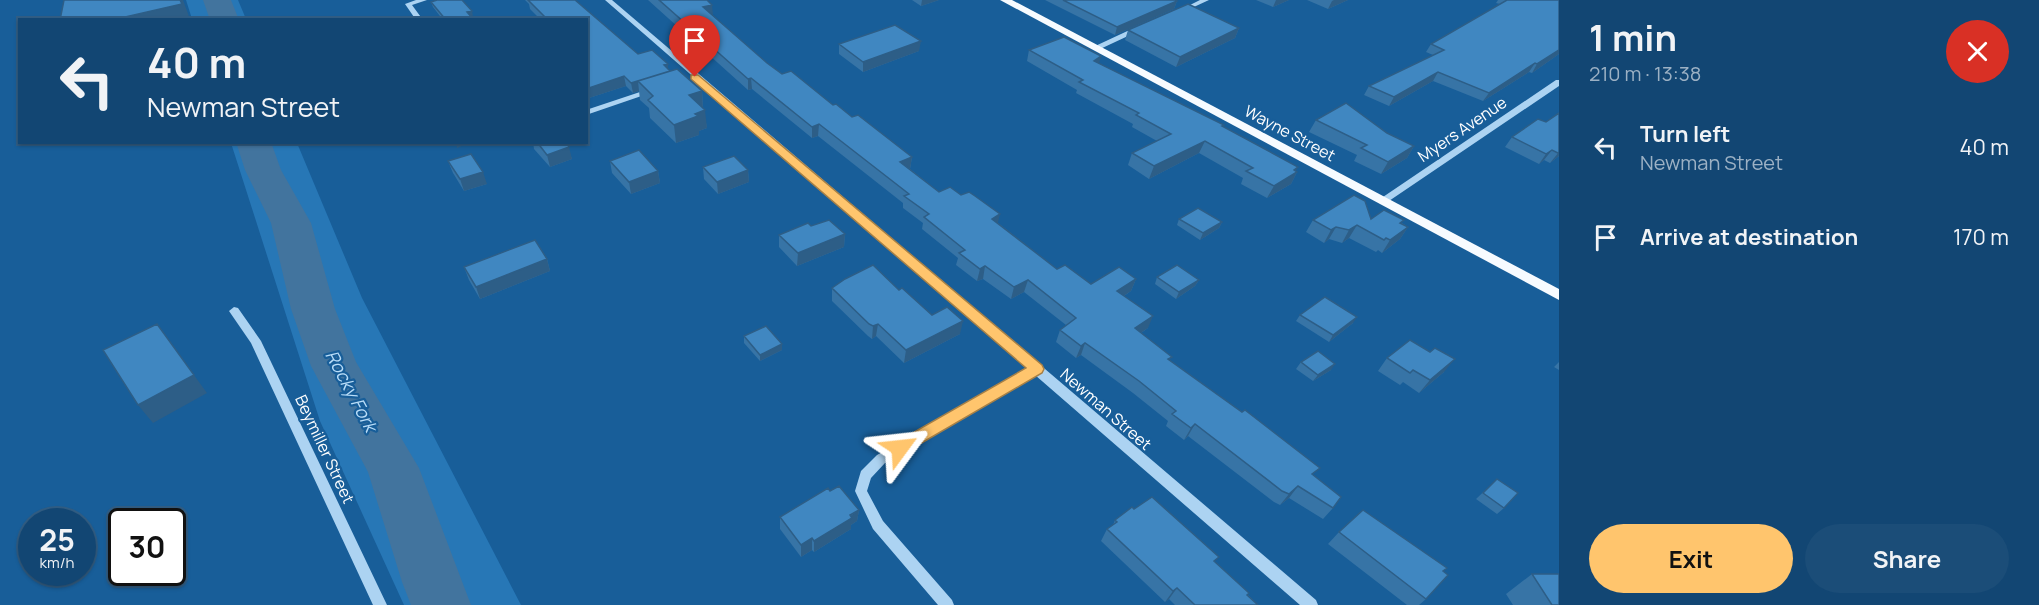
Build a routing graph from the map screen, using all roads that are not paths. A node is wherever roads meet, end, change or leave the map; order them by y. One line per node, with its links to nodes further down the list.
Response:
1 (424, 0): 6 (street)
2 (608, 0): 15 (street, Newman Street)
3 (1005, 0): 8 (main road, Wayne Street)
4 (1206, 0): 5 (street)
5 (1176, 13)
6 (418, 18)
7 (1146, 26): 8 (street)
8 (1095, 48): 12 (main road, Wayne Street)
9 (1559, 82): 12 (street, Myers Avenue)
10 (662, 88): 11 (street)
11 (588, 112)
12 (1383, 201): 13 (main road, Wayne Street)
13 (1559, 295)
14 (234, 311): 16 (street, Beymiller Street)
15 (1036, 369): 17 (street); 18 (street, Newman Street)
16 (380, 605)
17 (946, 605)
18 (1311, 605)

